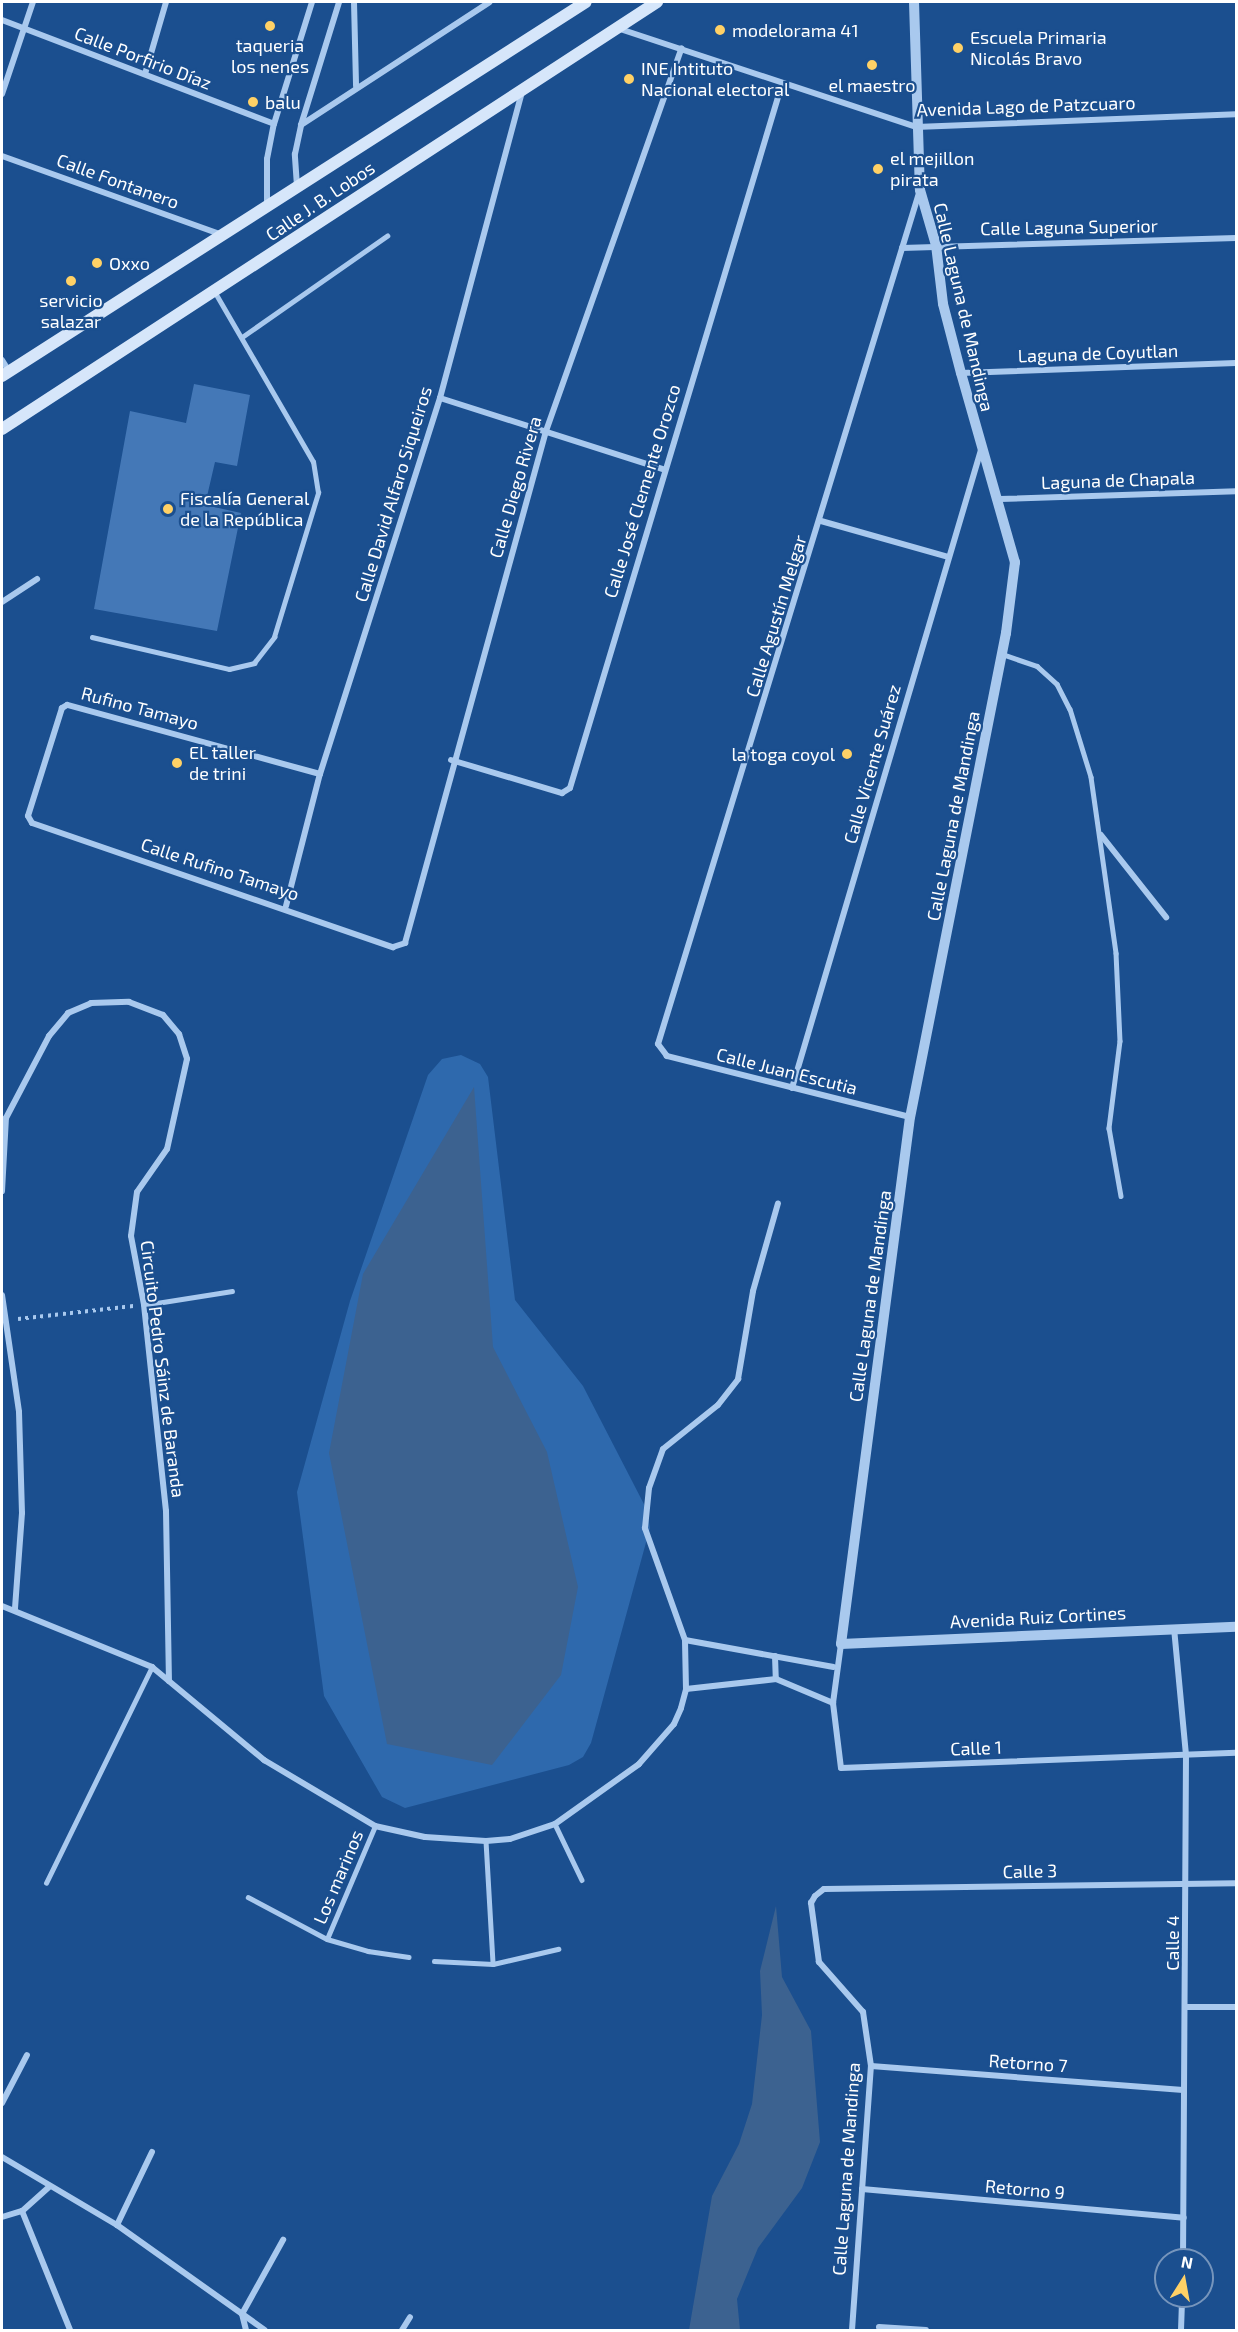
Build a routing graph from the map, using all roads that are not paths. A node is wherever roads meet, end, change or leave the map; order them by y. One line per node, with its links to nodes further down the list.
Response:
1 (33, 2): 12 (street)
2 (166, 2): 14 (street)
3 (312, 2): 20 (street)
4 (339, 2): 21 (street)
5 (354, 2): 16 (street)
6 (490, 2): 16 (street)
7 (585, 2): 24 (main road, Calle J. B. Lobos)
8 (657, 2): 11 (main road, Calle J. B. Lobos)
9 (914, 2): 22 (street, Calle Laguna de Mandinga)
10 (2, 21): 12 (street, Calle Porfirio Díaz)
11 (616, 28): 13 (street, Avenida Lago de Patzcuaro); 17 (main road, Calle J. B. Lobos)
12 (25, 30): 14 (street, Calle Porfirio Díaz); 18 (street)
13 (682, 48): 15 (street, Avenida Lago de Patzcuaro); 40 (street, Calle Diego Rivera)
14 (145, 74): 20 (street, Calle Porfirio Díaz)
15 (782, 84): 22 (street, Avenida Lago de Patzcuaro); 42 (street, Calle José Clemente Orozco)
16 (356, 86): 21 (street)
17 (522, 88): 32 (main road, Calle J. B. Lobos); 38 (street, Calle David Alfaro Siqueiros)
18 (2, 94)
19 (1236, 114): 22 (street, Avenida Lago de Patzcuaro)
20 (274, 124): 26 (street)
21 (301, 125): 24 (street)
22 (916, 127): 25 (street, Calle Laguna de Mandinga)
23 (2, 156): 27 (street, Calle Fontanero)
24 (297, 187): 26 (main road, Calle J. B. Lobos)
25 (920, 190): 30 (street, Calle Laguna de Mandinga); 31 (street, Calle Agustín Melgar)
26 (267, 207): 27 (main road, Calle J. B. Lobos)
27 (223, 235): 37 (main road, Calle J. B. Lobos)
28 (387, 236): 33 (lane)
29 (1236, 238): 30 (street, Calle Laguna Superior)
30 (936, 245): 31 (street, Calle Laguna Superior); 36 (street, Calle Laguna de Mandinga)
31 (902, 248): 45 (street, Calle Agustín Melgar)
32 (215, 292): 33 (lane); 39 (main road, Calle J. B. Lobos)
33 (242, 337): 49 (lane)
34 (2, 360): 37 (street)
35 (1236, 363): 36 (street, Laguna de Coyutlan)
36 (961, 373): 41 (street, Calle Laguna de Mandinga)
37 (5, 374)
38 (440, 398): 40 (street); 52 (street, Calle David Alfaro Siqueiros)
39 (2, 429)
40 (546, 431): 42 (street); 51 (street, Calle Diego Rivera)
41 (982, 448): 44 (street, Calle Laguna de Mandinga); 46 (street, Calle Vicente Suárez)
42 (663, 469): 51 (street, Calle José Clemente Orozco)
43 (1236, 491): 44 (street, Laguna de Chapala)
44 (1000, 499): 50 (street, Calle Laguna de Mandinga)
45 (821, 521): 46 (street); 58 (street, Calle Agustín Melgar)
46 (948, 557): 59 (street, Calle Vicente Suárez)
47 (37, 579): 48 (street)
48 (2, 602)
49 (92, 637)
50 (1002, 654): 54 (lane); 60 (street, Calle Laguna de Mandinga)
51 (452, 760): 57 (street, Calle Diego Rivera)
52 (320, 774): 53 (street, Rufino Tamayo); 55 (street, Calle David Alfaro Siqueiros)
53 (28, 816): 55 (street, Calle Rufino Tamayo)
54 (1101, 835): 56 (street); 62 (lane)
55 (286, 906): 57 (street, Calle Rufino Tamayo)
56 (1166, 917)
57 (405, 943)
58 (658, 1049): 59 (street, Calle Juan Escutia)
59 (792, 1088): 60 (street, Calle Juan Escutia)
60 (910, 1117): 72 (street, Calle Laguna de Mandinga)
61 (2, 1191): 66 (street, Circuito Pedro Sáinz de Baranda)
62 (1121, 1196)
63 (778, 1203): 71 (street)
64 (232, 1291): 66 (lane)
65 (2, 1295): 68 (street)
66 (144, 1305): 77 (street, Circuito Pedro Sáinz de Baranda)
67 (2, 1606): 68 (street)
68 (15, 1609): 75 (street)
69 (1174, 1627): 70 (street, Avenida Ruiz Cortines); 72 (street, Avenida Ruiz Cortines); 81 (street, Calle 4)
70 (1236, 1627)
71 (685, 1640): 73 (street); 78 (street)
72 (840, 1644): 74 (street, Calle 1)
73 (775, 1656): 74 (street); 76 (street)
74 (834, 1666): 79 (street, Calle 1)
75 (152, 1667): 77 (street); 86 (lane)
76 (776, 1679): 78 (street); 79 (street)
77 (169, 1681): 83 (street)
78 (686, 1689): 82 (street)
79 (833, 1703): 81 (street, Calle 1)
80 (1236, 1753): 81 (street, Calle 1)
81 (1186, 1755): 88 (street, Calle 4)
82 (555, 1824): 84 (street); 85 (lane)
83 (375, 1826): 84 (street); 91 (lane, Los marinos)
84 (486, 1841): 95 (lane)
85 (582, 1880)
86 (46, 1882)
87 (1236, 1883): 88 (street, Calle 3)
88 (1187, 1884): 89 (street, Calle 3); 96 (street, Calle 4)
89 (824, 1889): 99 (street, Calle Laguna de Mandinga)
90 (248, 1897): 91 (lane)
91 (327, 1939): 93 (lane)
92 (558, 1949): 95 (lane)
93 (409, 1957)
94 (434, 1961): 95 (lane)
95 (493, 1964)
96 (1187, 2007): 97 (street); 100 (street, Calle 4)
97 (1236, 2007)
98 (27, 2055): 101 (street)
99 (871, 2066): 100 (street, Retorno 7); 105 (street, Calle Laguna de Mandinga)
100 (1183, 2090): 108 (street, Calle 4)
101 (2, 2103)
102 (153, 2152): 109 (street)
103 (2, 2157): 104 (street)
104 (49, 2187): 106 (street); 109 (street)
105 (862, 2189): 108 (street, Retorno 9); 120 (street, Calle Laguna de Mandinga)
106 (22, 2211): 107 (street); 116 (street)
107 (2, 2217)
108 (1185, 2218): 111 (street, Calle 4)
109 (117, 2225): 113 (street)
110 (283, 2240): 113 (street)
111 (1184, 2248)
112 (1182, 2308): 122 (street)
113 (242, 2314): 117 (street); 118 (street)
114 (410, 2317): 119 (street)
115 (879, 2327): 121 (street)
116 (70, 2331)
117 (246, 2331)
118 (265, 2331)
119 (402, 2331)
120 (852, 2331)
121 (926, 2331)
122 (1181, 2331)

